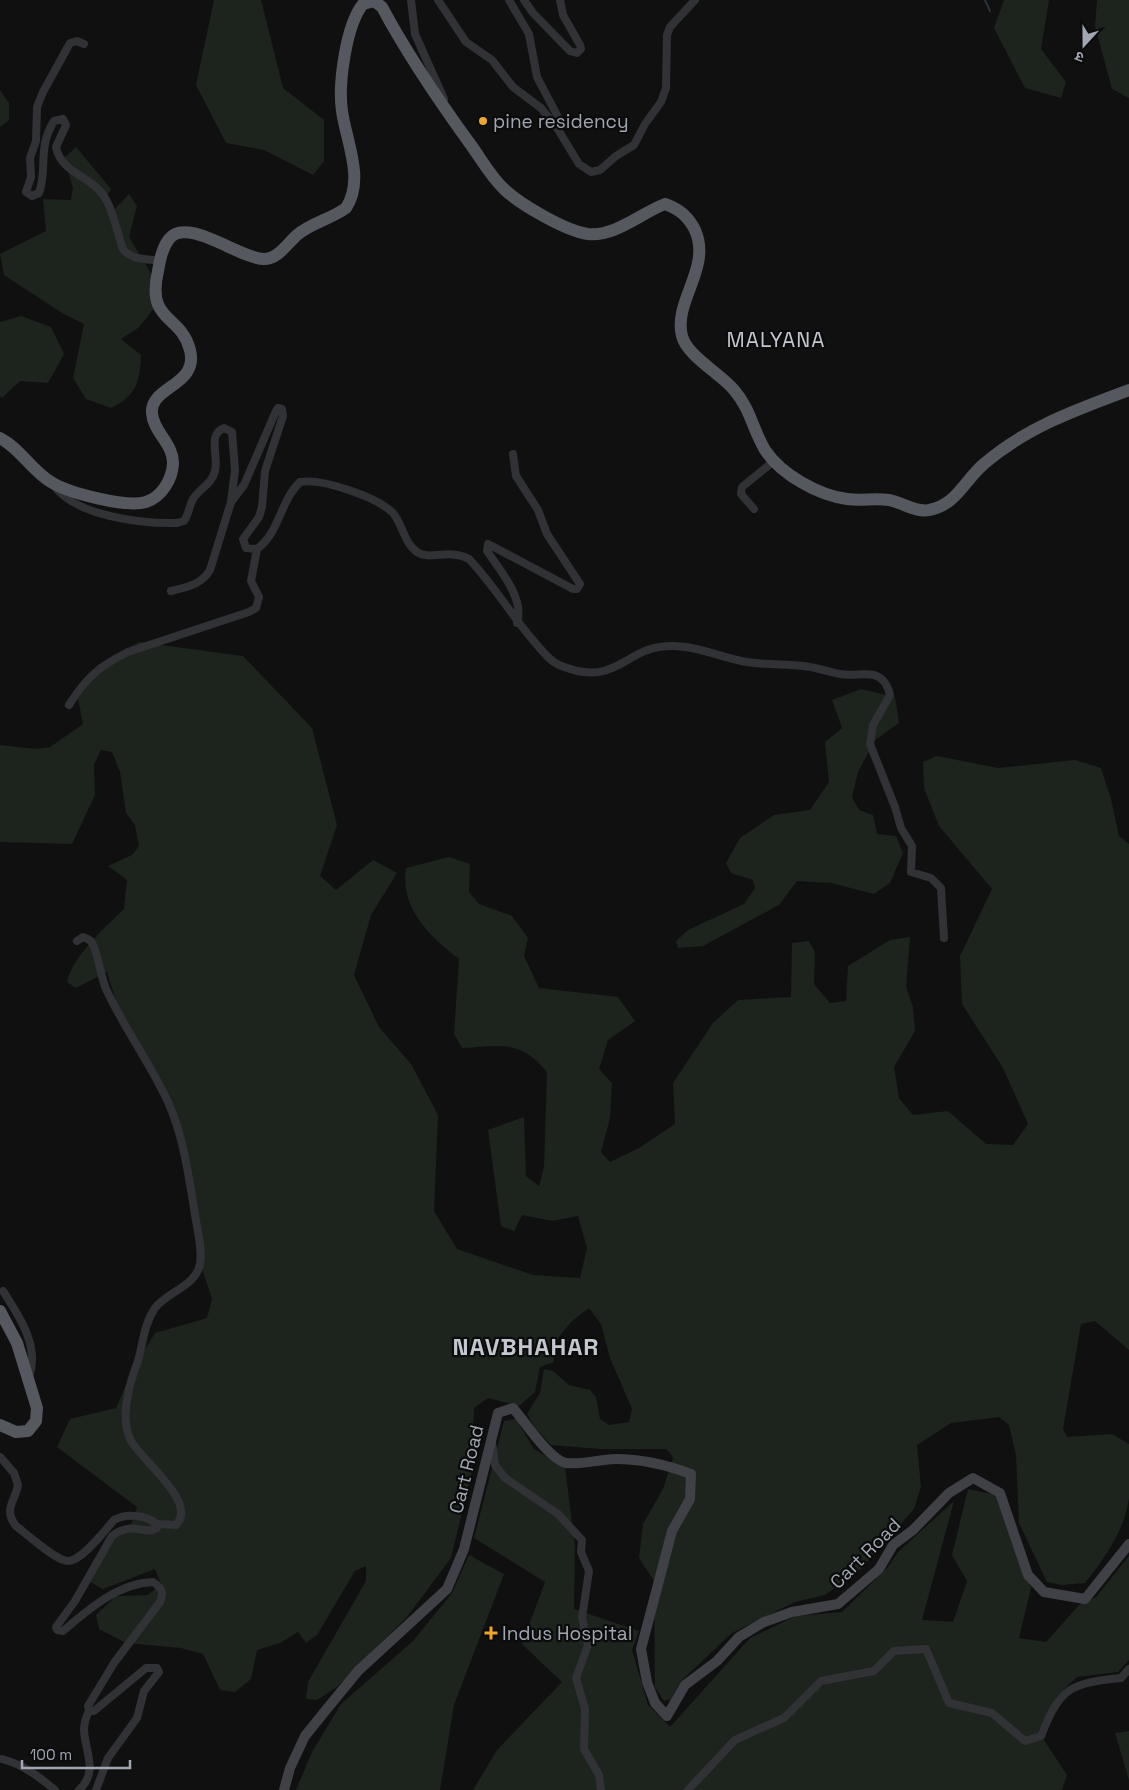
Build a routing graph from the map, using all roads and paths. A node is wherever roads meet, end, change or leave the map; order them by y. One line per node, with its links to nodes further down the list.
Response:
1 (411, 0): 8 (street)
2 (438, 0): 9 (street)
3 (509, 0): 9 (street)
4 (524, 0): 5 (street)
5 (560, 0)
6 (695, 0): 9 (street)
7 (84, 44): 10 (street)
8 (448, 112): 10 (highway); 14 (highway)
9 (555, 126)
10 (160, 261): 15 (highway)
11 (1129, 390): 14 (highway)
12 (0, 438): 15 (highway)
13 (513, 454): 20 (street)
14 (774, 462): 17 (street)
15 (51, 483): 16 (street)
16 (231, 502): 18 (street); 19 (street)
17 (754, 509)
18 (257, 549): 20 (street); 21 (street)
19 (171, 591)
20 (517, 623): 22 (street)
21 (68, 705)
22 (944, 938)
23 (77, 941): 30 (street)
24 (3, 1291): 26 (street)
25 (0, 1311): 26 (highway)
26 (29, 1377): 27 (highway)
27 (0, 1425)
28 (492, 1442): 31 (main road, Cart Road); 38 (main road, Cart Road); 39 (street)
29 (0, 1457): 30 (street)
30 (157, 1524): 33 (street)
31 (1129, 1544)
32 (1129, 1669): 40 (street)
33 (89, 1711): 36 (street); 37 (street)
34 (2, 1759): 35 (street)
35 (55, 1790)
36 (79, 1790)
37 (96, 1790)
38 (284, 1790)
39 (601, 1790)
40 (688, 1790)

